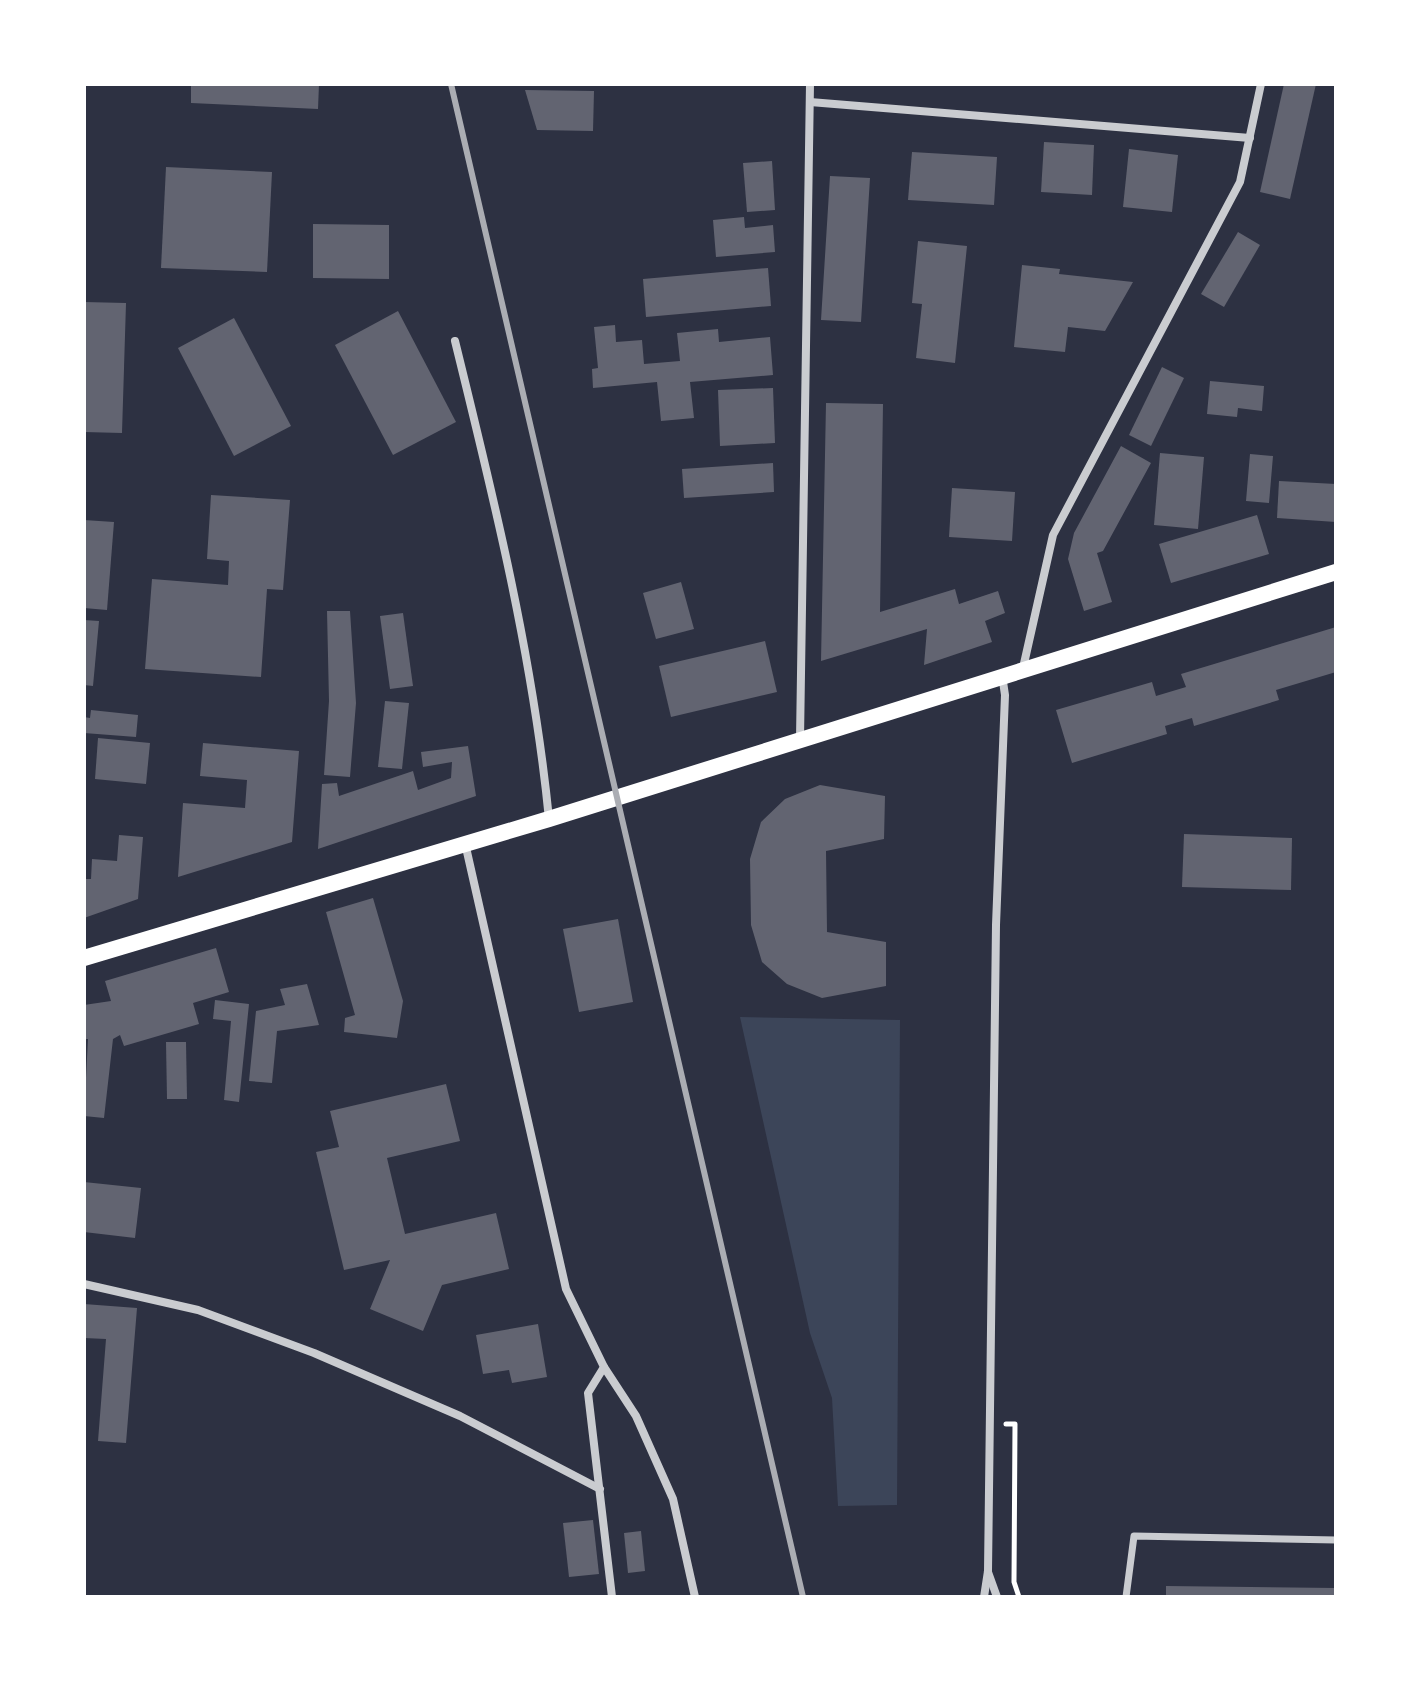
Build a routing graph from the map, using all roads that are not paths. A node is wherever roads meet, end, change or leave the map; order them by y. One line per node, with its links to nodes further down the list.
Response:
1 (810, 84): 3 (street)
2 (1261, 84): 4 (street)
3 (810, 102): 4 (street); 9 (street)
4 (1250, 138): 7 (street)
5 (455, 341): 10 (street)
6 (1336, 572): 7 (main road)
7 (1023, 668): 8 (main road)
8 (1001, 674): 9 (main road); 17 (street)
9 (800, 739): 10 (main road)
10 (549, 819): 11 (main road)
11 (465, 842): 12 (main road); 14 (street)
12 (84, 958)
13 (84, 1284): 15 (street)
14 (604, 1367): 15 (street); 19 (street)
15 (600, 1489): 18 (street)
16 (1336, 1540): 22 (street)
17 (988, 1571): 20 (street); 21 (street)
18 (612, 1597)
19 (695, 1597)
20 (984, 1597)
21 (997, 1597)
22 (1126, 1597)

